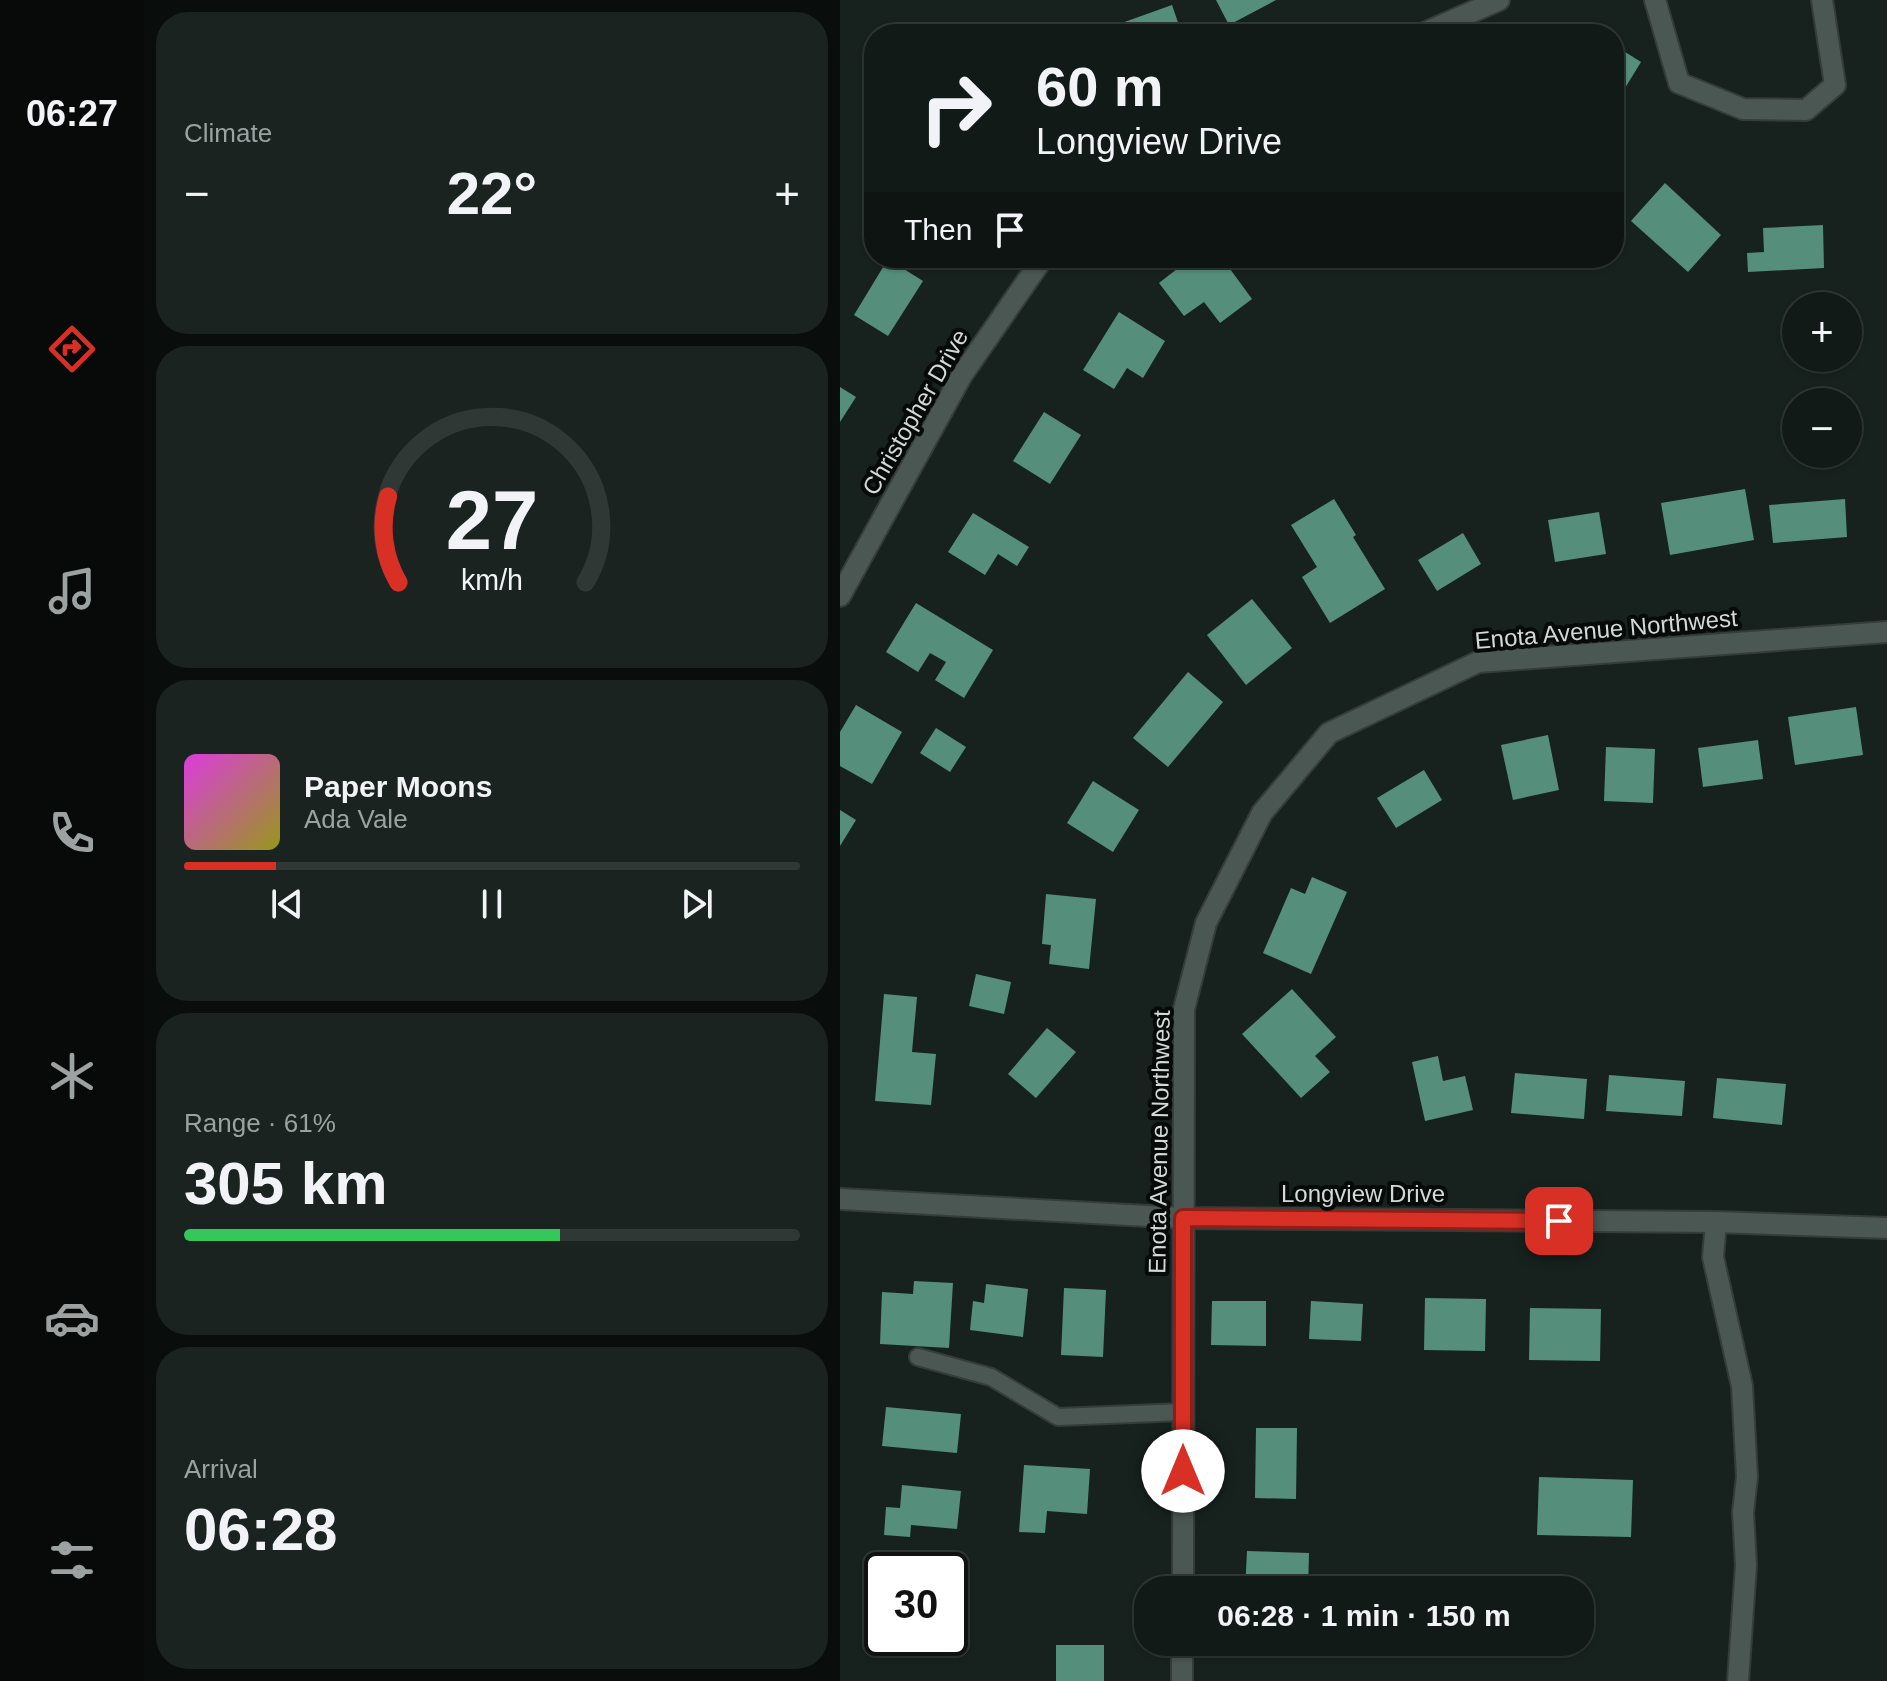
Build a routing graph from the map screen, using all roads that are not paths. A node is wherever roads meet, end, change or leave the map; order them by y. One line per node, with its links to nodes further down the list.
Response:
1 (1499, 0): 4 (street)
2 (1655, 0): 3 (street)
3 (1822, 0)
4 (1445, 24)
5 (1036, 268): 6 (street, Christopher Drive)
6 (840, 596)
7 (1887, 632): 9 (street, Enota Avenue Northwest)
8 (840, 1199): 9 (street, Longview Drive)
9 (1183, 1218): 10 (street, Longview Drive); 13 (street, Enota Avenue Northwest)
10 (1716, 1222): 11 (street, Longview Drive); 17 (street)
11 (1887, 1228)
12 (918, 1357): 13 (lane)
13 (1183, 1412): 14 (street, Enota Avenue Northwest)
14 (1183, 1576)
15 (1182, 1656): 16 (street)
16 (1182, 1681)
17 (1738, 1681)

